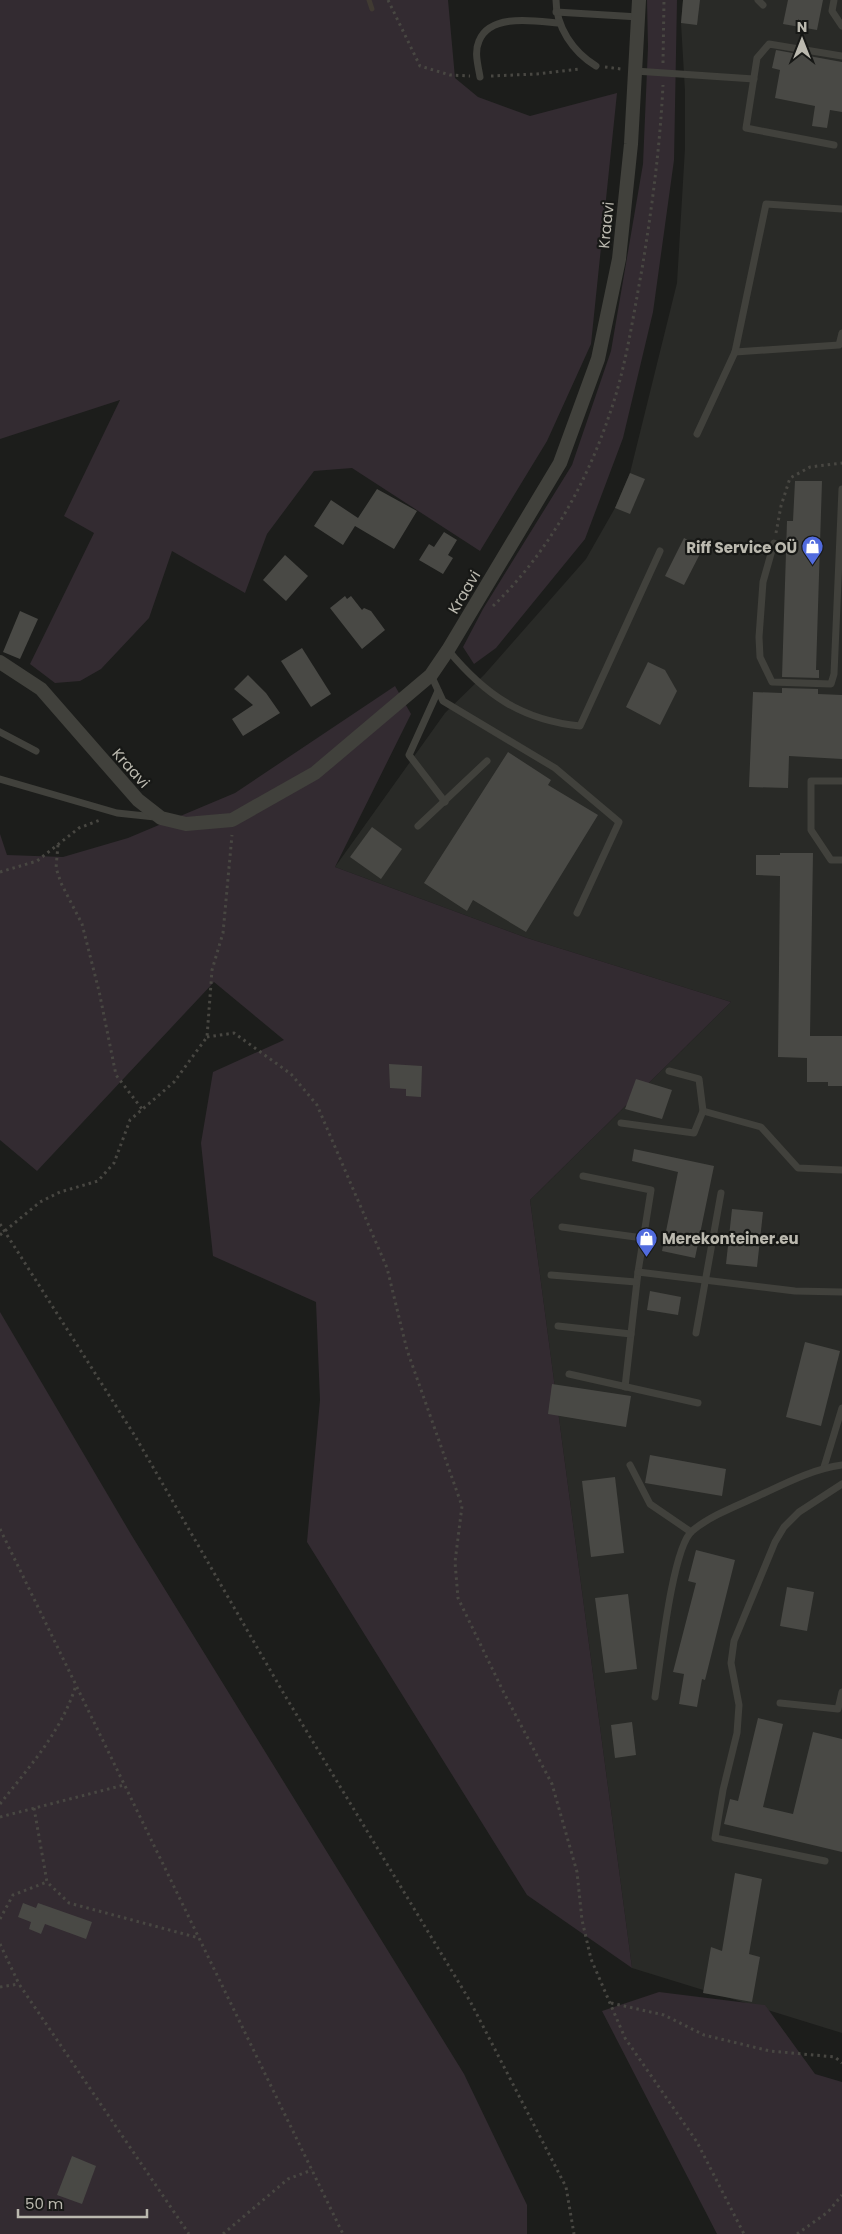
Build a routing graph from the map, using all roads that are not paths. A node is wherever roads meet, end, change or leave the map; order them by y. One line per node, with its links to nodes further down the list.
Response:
1 (556, 0): 4 (lane)
2 (639, 0): 5 (street, Kraavi)
3 (834, 0): 7 (lane)
4 (556, 12): 5 (lane); 6 (lane)
5 (640, 17): 10 (street, Kraavi)
6 (558, 23): 9 (lane); 11 (lane)
7 (842, 26)
8 (842, 56): 12 (lane)
9 (596, 66)
10 (635, 70): 12 (lane); 22 (street, Kraavi)
11 (480, 76)
12 (754, 78): 13 (lane)
13 (834, 145)
14 (842, 209): 17 (lane)
15 (842, 333): 16 (lane)
16 (841, 345): 17 (lane)
17 (735, 352): 18 (lane)
18 (697, 434)
19 (842, 489): 20 (lane)
20 (774, 543)
21 (660, 551): 22 (lane)
22 (448, 650): 24 (street, Kraavi)
23 (0, 662): 32 (street, Kraavi)
24 (431, 674): 25 (lane); 32 (street, Kraavi)
25 (438, 691): 31 (lane); 35 (lane)
26 (0, 732): 27 (lane)
27 (36, 751)
28 (487, 761): 31 (lane)
29 (0, 779): 32 (lane)
30 (842, 781): 34 (lane)
31 (445, 802): 33 (lane)
32 (160, 818)
33 (418, 826)
34 (842, 860)
35 (577, 913)
36 (669, 1071): 37 (lane)
37 (703, 1112): 38 (lane); 39 (lane)
38 (621, 1123)
39 (842, 1170)
40 (583, 1176): 43 (lane)
41 (721, 1193): 46 (lane)
42 (562, 1227): 43 (lane)
43 (643, 1238): 44 (lane)
44 (638, 1272): 46 (lane); 47 (lane)
45 (551, 1275): 47 (lane)
46 (705, 1279): 48 (lane); 50 (lane)
47 (636, 1282): 51 (lane)
48 (842, 1292)
49 (558, 1326): 51 (lane)
50 (696, 1333)
51 (631, 1334): 53 (lane)
52 (569, 1374): 53 (lane)
53 (625, 1387): 54 (lane)
54 (698, 1403)
55 (842, 1408): 58 (lane)
56 (630, 1464): 60 (lane)
57 (842, 1465): 58 (lane)
58 (824, 1467): 60 (lane)
59 (842, 1484): 64 (lane)
60 (691, 1532): 62 (lane)
61 (842, 1692): 63 (lane)
62 (655, 1698)
63 (780, 1704)
64 (825, 1860)

